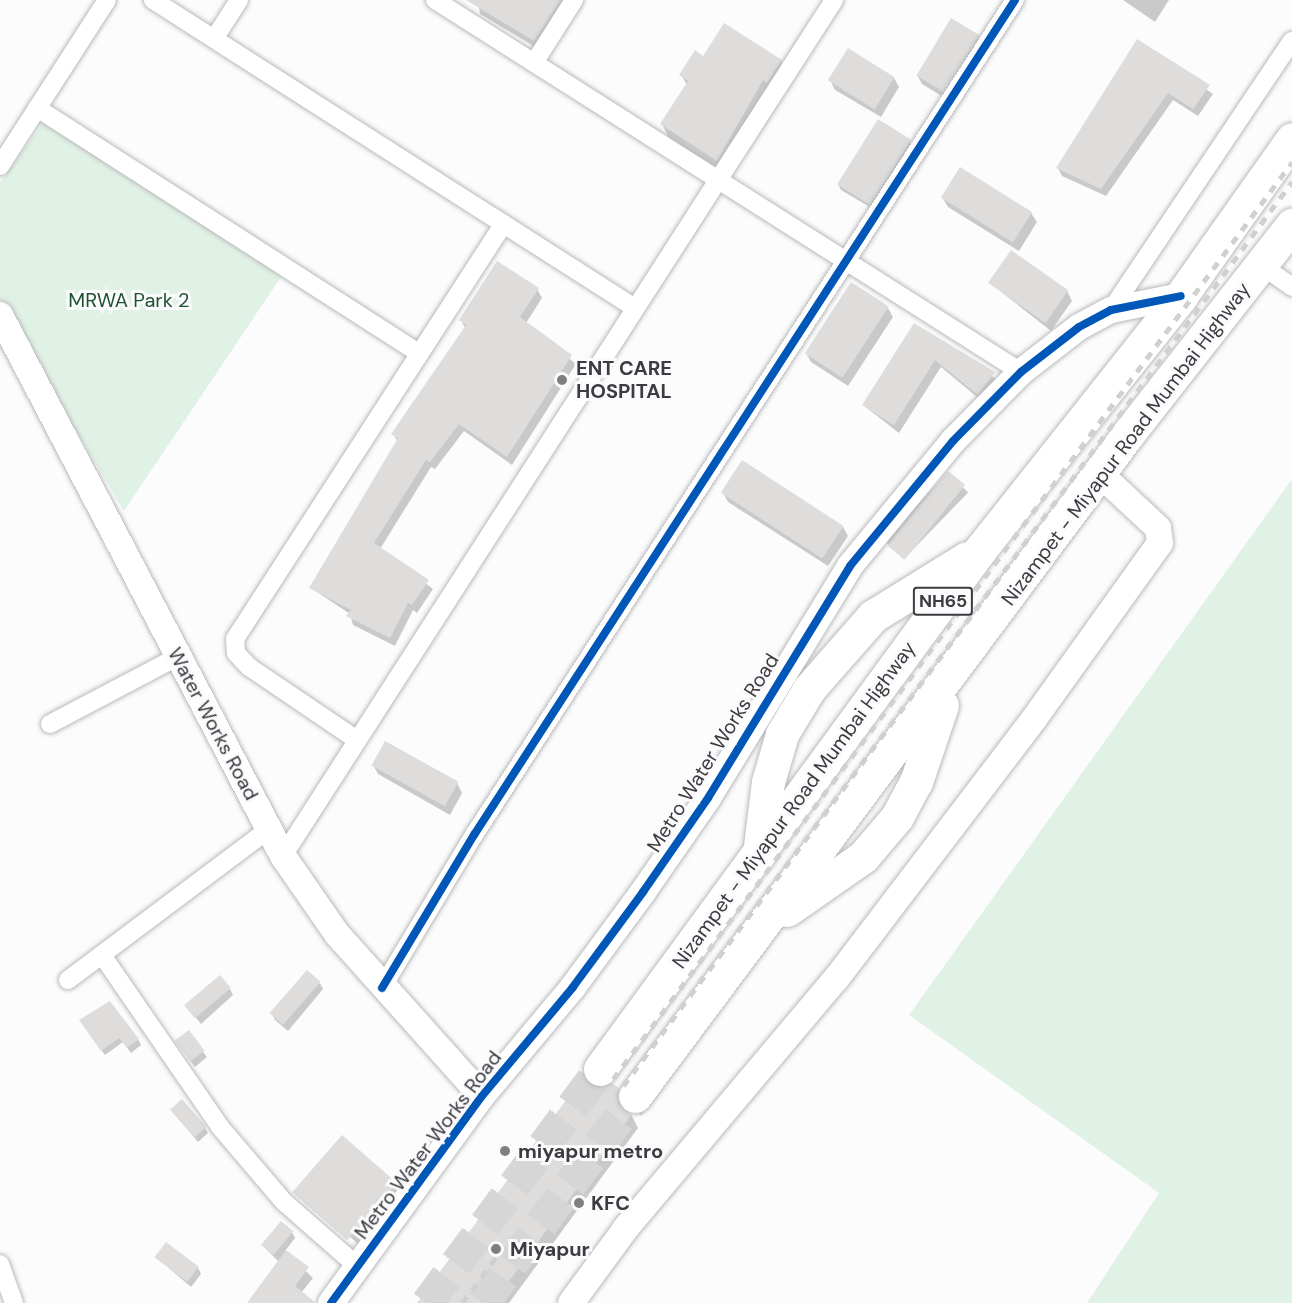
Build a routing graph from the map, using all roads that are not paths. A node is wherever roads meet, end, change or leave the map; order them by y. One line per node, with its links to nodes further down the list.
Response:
1 (107, 0): 11 (street)
2 (153, 0): 8 (street)
3 (239, 0): 8 (street)
4 (435, 0): 10 (street)
5 (574, 0): 10 (street)
6 (834, 0): 14 (street)
7 (1015, 0): 17 (street)
8 (214, 39): 15 (street)
9 (1292, 41): 22 (street)
10 (534, 63): 14 (street)
11 (37, 108): 13 (street); 24 (street)
12 (1292, 139): 20 (highway, Nizampet - Miyapur Road Mumbai Highway / NH65)
13 (0, 166)
14 (718, 180): 17 (street); 21 (street)
15 (503, 224): 21 (street); 24 (street)
16 (1292, 225): 18 (highway, Nizampet - Miyapur Road Mumbai Highway / NH65)
17 (848, 262): 25 (street); 36 (street)
18 (1261, 265): 19 (street); 26 (highway, Nizampet - Miyapur Road Mumbai Highway / NH65)
19 (1292, 287)
20 (1180, 296): 22 (street, Metro Water Works Road); 27 (highway, Nizampet - Miyapur Road Mumbai Highway / NH65)
21 (635, 308): 30 (street)
22 (1111, 310): 25 (street, Metro Water Works Road)
23 (0, 315): 28 (street, Water Works Road)
24 (419, 352): 30 (street)
25 (1021, 372): 38 (street, Metro Water Works Road)
26 (1100, 474): 39 (highway, Nizampet - Miyapur Road Mumbai Highway / NH65); 44 (street)
27 (980, 550): 33 (highway, Nizampet - Miyapur Road Mumbai Highway / NH65); 33 (highway)
28 (177, 657): 29 (street); 31 (street, Water Works Road)
29 (50, 724)
30 (357, 740): 32 (street)
31 (269, 829): 32 (street, Water Works Road); 34 (street)
32 (284, 856): 36 (street, Water Works Road)
33 (759, 856): 37 (highway, Nizampet - Miyapur Road Mumbai Highway / NH65)
34 (102, 955): 35 (street); 41 (street)
35 (68, 980)
36 (382, 988): 38 (street, Water Works Road)
37 (600, 1069)
38 (482, 1096): 41 (street, Metro Water Works Road)
39 (635, 1096)
40 (0, 1264): 42 (street)
41 (357, 1266): 43 (street, Metro Water Works Road)
42 (14, 1303)
43 (331, 1303)
44 (571, 1303)

